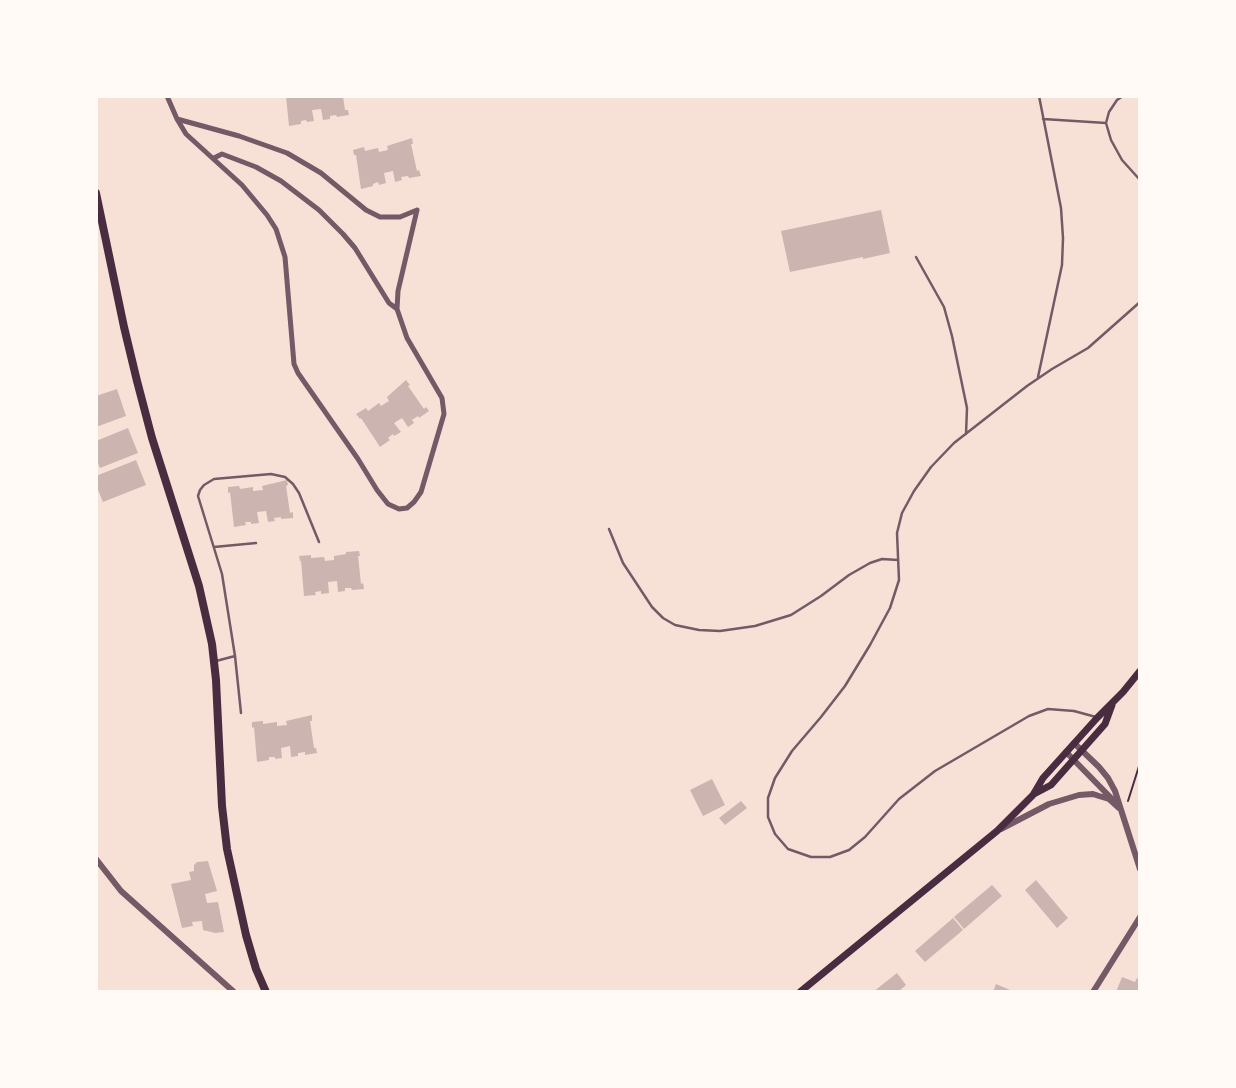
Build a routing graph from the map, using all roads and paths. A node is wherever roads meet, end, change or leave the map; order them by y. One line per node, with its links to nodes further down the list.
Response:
1 (167, 96): 4 (street)
2 (1039, 96): 5 (lane)
3 (1123, 96): 6 (lane)
4 (177, 119): 7 (street); 12 (street)
5 (1043, 119): 6 (lane); 13 (lane)
6 (1106, 123): 8 (lane)
7 (214, 158): 12 (street); 12 (street)
8 (1140, 180)
9 (96, 193): 21 (main road)
10 (916, 257): 14 (lane)
11 (1140, 302): 13 (lane)
12 (397, 309)
13 (1038, 378): 14 (lane)
14 (966, 434): 19 (lane)
15 (608, 529): 19 (lane)
16 (319, 542): 18 (lane)
17 (256, 544): 18 (lane)
18 (214, 546): 20 (lane)
19 (898, 560): 26 (lane)
20 (235, 656): 21 (lane); 25 (lane)
21 (214, 661): 40 (main road)
22 (1140, 671): 23 (main road)
23 (1137, 678): 24 (main road)
24 (1113, 704): 26 (main road); 28 (main road)
25 (241, 714)
26 (1097, 718): 27 (main road)
27 (1074, 743): 28 (street); 29 (main road)
28 (1082, 750): 30 (main road); 33 (street)
29 (1066, 752): 30 (street); 32 (main road)
30 (1074, 760): 32 (main road); 33 (street)
31 (1140, 763): 34 (path)
32 (1033, 794): 35 (main road)
33 (1120, 808): 34 (street); 35 (street)
34 (1123, 818): 37 (street)
35 (997, 831): 41 (main road)
36 (96, 860): 39 (street)
37 (1140, 870)
38 (1140, 917): 42 (street)
39 (234, 992)
40 (266, 992)
41 (800, 992)
42 (1093, 992)

